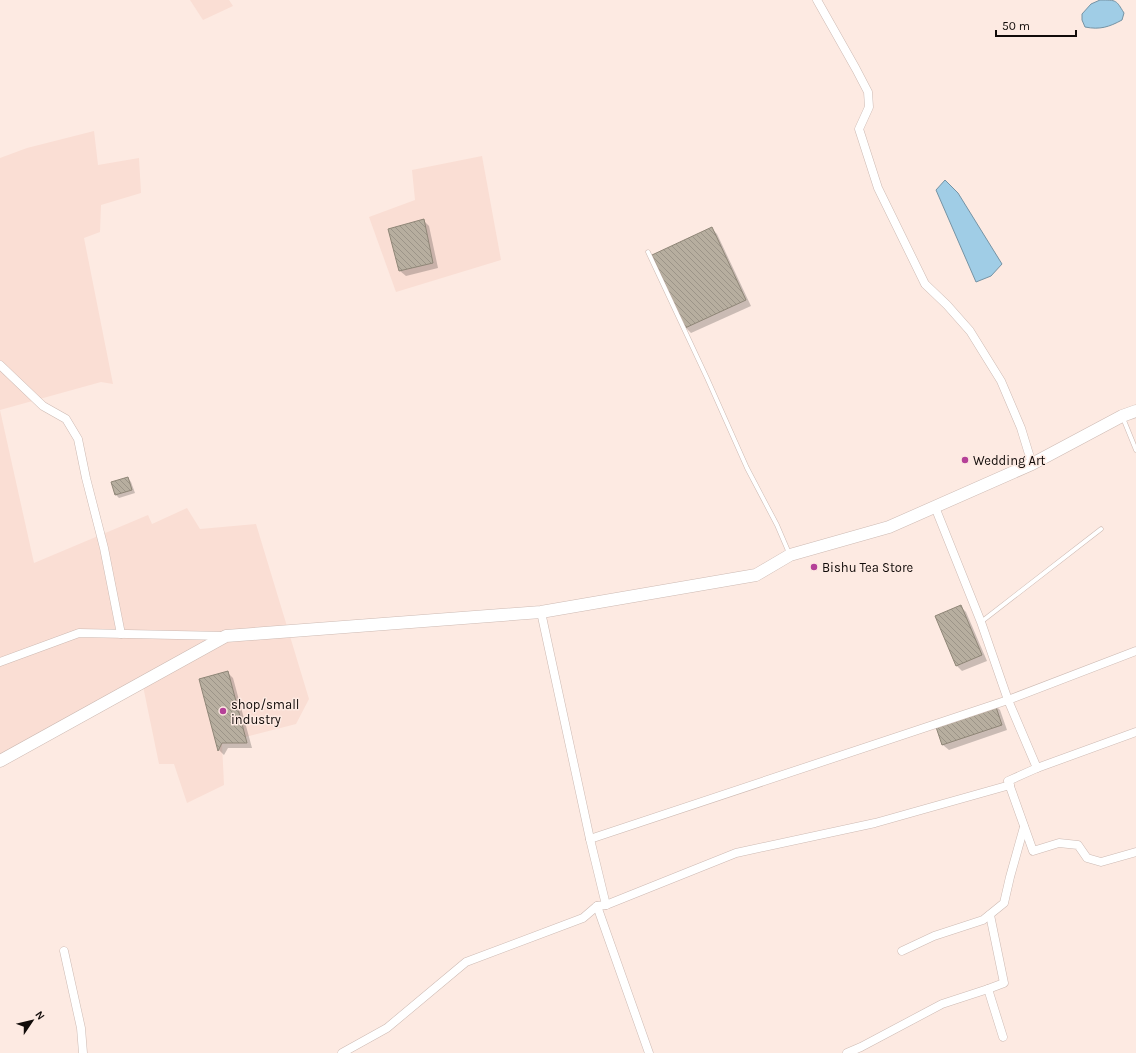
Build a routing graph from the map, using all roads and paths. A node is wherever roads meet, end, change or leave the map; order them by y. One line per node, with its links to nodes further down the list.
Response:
1 (817, 0): 7 (street)
2 (648, 252): 10 (lane)
3 (0, 366): 13 (street)
4 (1136, 411): 5 (main road)
5 (1122, 416): 6 (lane); 7 (main road)
6 (1136, 450)
7 (1032, 464): 8 (main road)
8 (935, 507): 10 (main road); 12 (street)
9 (1101, 529): 12 (lane)
10 (790, 555): 11 (main road)
11 (541, 612): 14 (main road); 23 (street)
12 (981, 622): 17 (street)
13 (121, 634): 14 (street); 16 (street)
14 (226, 636): 19 (main road)
15 (1136, 650): 17 (street)
16 (0, 662)
17 (1008, 700): 20 (street); 23 (street)
18 (1136, 732): 20 (street)
19 (0, 761)
20 (1037, 768): 21 (street)
21 (1010, 785): 22 (street); 25 (street)
22 (1024, 826): 24 (street); 27 (street)
23 (590, 839): 25 (street)
24 (1136, 852)
25 (606, 905): 26 (street)
26 (597, 906): 33 (street); 34 (street)
27 (990, 915): 29 (street); 30 (street)
28 (64, 951): 32 (street)
29 (902, 951)
30 (988, 989): 31 (street); 35 (street)
31 (1003, 1037)
32 (83, 1053)
33 (342, 1053)
34 (648, 1053)
35 (847, 1053)

